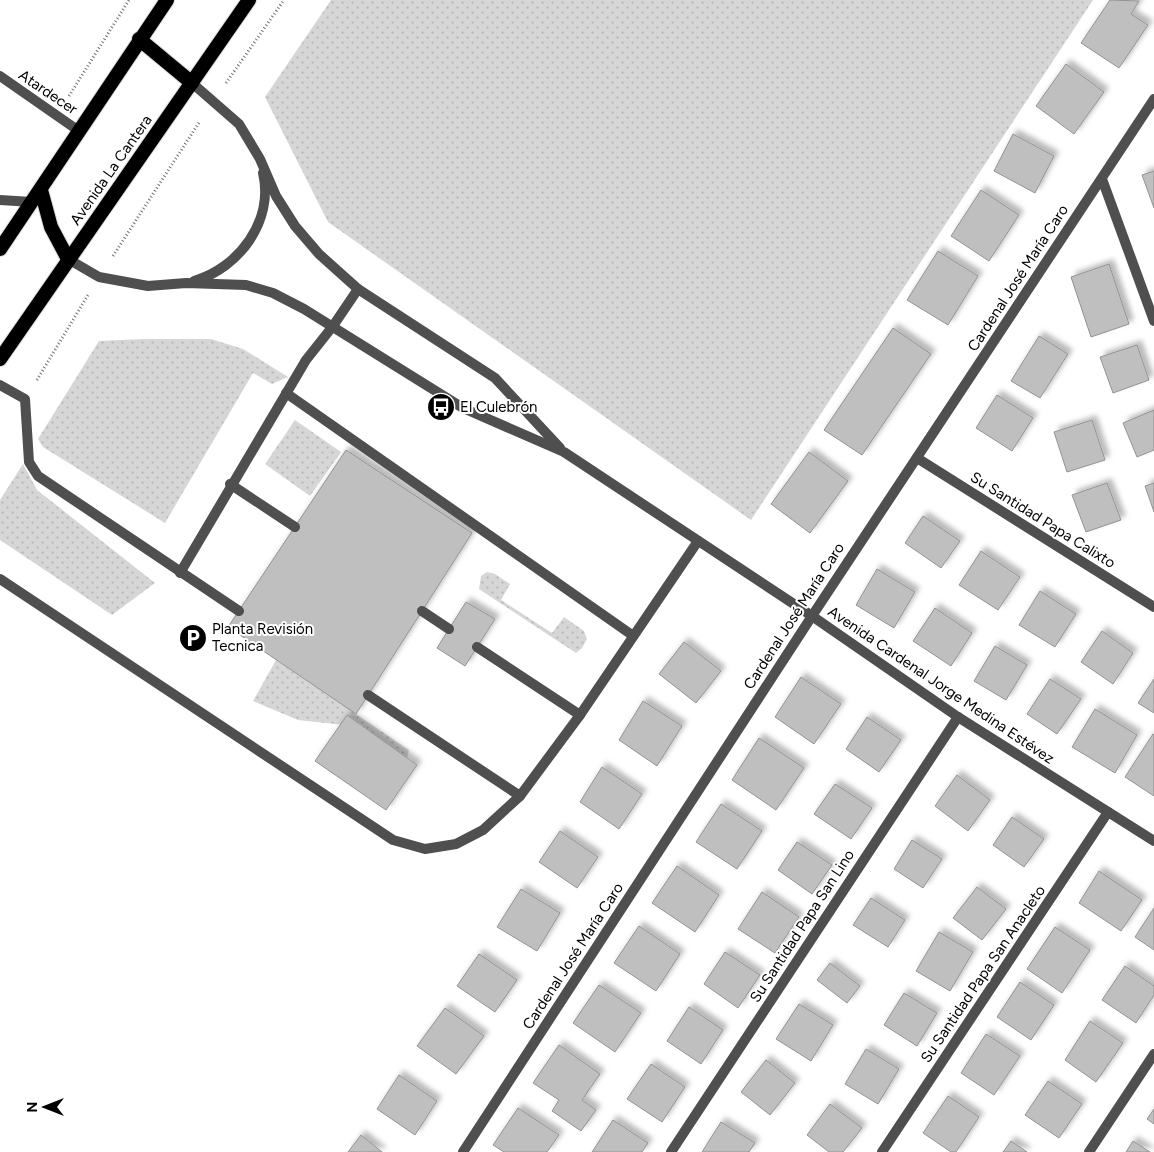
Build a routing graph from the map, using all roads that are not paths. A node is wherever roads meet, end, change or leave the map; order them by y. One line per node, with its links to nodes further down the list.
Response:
1 (167, 0): 3 (highway)
2 (249, 0): 5 (highway, Avenida La Cantera)
3 (139, 39): 5 (highway); 7 (highway)
4 (0, 76): 7 (street, Atardecer)
5 (192, 83): 8 (street, Avenida Cardenal Jorge Medina Estévez); 14 (highway, Avenida La Cantera)
6 (1154, 100): 9 (street, Cardenal José María Caro)
7 (79, 131): 10 (highway)
8 (260, 159): 15 (street); 16 (street, Avenida Cardenal Jorge Medina Estévez)
9 (1102, 179): 17 (street); 23 (street, Cardenal José María Caro)
10 (41, 190): 12 (highway); 14 (highway)
11 (0, 200): 12 (street)
12 (32, 202): 13 (highway)
13 (0, 249)
14 (68, 259): 15 (street, Avenida Cardenal Jorge Medina Estévez); 19 (highway, Avenida La Cantera)
15 (186, 283): 18 (street, Avenida Cardenal Jorge Medina Estévez)
16 (358, 289): 18 (street); 22 (street, Avenida Cardenal Jorge Medina Estévez)
17 (1154, 321)
18 (333, 326): 21 (street); 22 (street, Avenida Cardenal Jorge Medina Estévez)
19 (0, 359)
20 (0, 386): 27 (street)
21 (286, 393): 24 (street); 34 (street)
22 (564, 452): 26 (street, Avenida Cardenal Jorge Medina Estévez)
23 (917, 458): 29 (street, Su Santidad Papa Calixto); 32 (street, Cardenal José María Caro)
24 (230, 484): 25 (street); 27 (street)
25 (295, 527)
26 (698, 541): 32 (street, Avenida Cardenal Jorge Medina Estévez); 34 (street)
27 (180, 573): 30 (street)
28 (0, 579): 39 (street)
29 (1154, 607)
30 (239, 611)
31 (422, 611): 33 (street)
32 (812, 616): 38 (street, Avenida Cardenal Jorge Medina Estévez); 43 (street, Cardenal José María Caro)
33 (449, 629)
34 (632, 635): 37 (street)
35 (477, 647): 37 (street)
36 (368, 695): 39 (street)
37 (580, 715): 39 (street)
38 (958, 717): 40 (street, Avenida Cardenal Jorge Medina Estévez); 44 (street, Su Santidad Papa San Lino)
39 (520, 796)
40 (1108, 812): 41 (street, Avenida Cardenal Jorge Medina Estévez); 45 (street, Su Santidad Papa San Anacleto)
41 (1154, 841)
42 (1154, 1054): 46 (street)
43 (463, 1152)
44 (671, 1152)
45 (882, 1152)
46 (1089, 1152)

